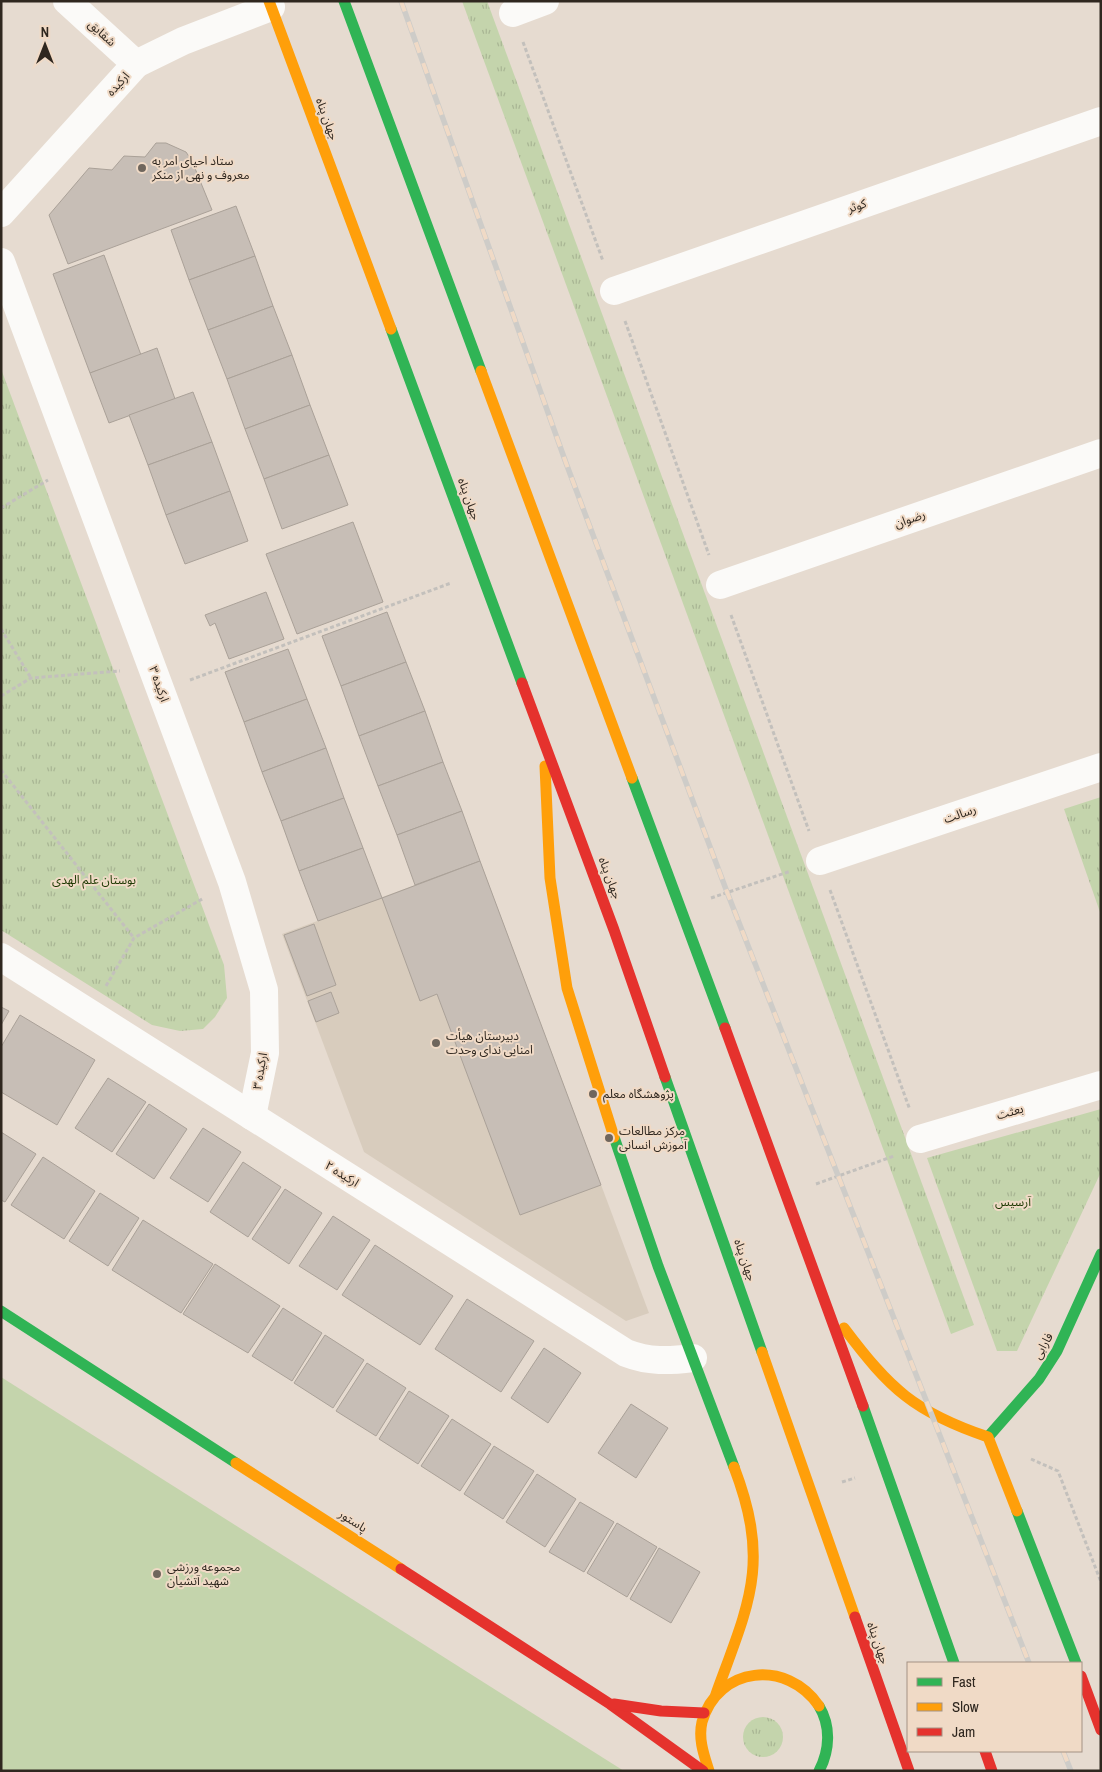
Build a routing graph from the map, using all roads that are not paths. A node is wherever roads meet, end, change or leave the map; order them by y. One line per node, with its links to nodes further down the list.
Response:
1 (67, 1): 6 (street, شقایق)
2 (344, 1): 22 (main road)
3 (545, 1): 5 (street)
4 (270, 4): 6 (street, ارکیده); 13 (main road, جهان پناه)
5 (513, 13)
6 (136, 64): 8 (street, ارکیده)
7 (1101, 120): 10 (street, کوثر)
8 (1, 212)
9 (1, 262): 18 (street, ارکیده ۳)
10 (614, 291)
11 (1101, 453): 12 (street, رضوان)
12 (720, 585)
13 (543, 740): 24 (main road); 39 (main road, جهان پناه)
14 (1101, 767): 15 (street, رسالت)
15 (820, 861)
16 (1, 957): 18 (street, ارکیده ۲)
17 (1101, 1086): 19 (street, بعثت)
18 (252, 1116): 24 (street, ارکیده ۲)
19 (920, 1139)
20 (1101, 1254): 21 (main road, فارابی)
21 (1094, 1290): 25 (main road, فارابی)
22 (828, 1307): 25 (main road); 26 (main road)
23 (1, 1311): 30 (main road, پاستور)
24 (693, 1358): 29 (main road)
25 (988, 1438): 27 (main road)
26 (954, 1662)
27 (1076, 1662)
28 (1082, 1679): 32 (main road)
29 (716, 1694): 31 (main road); 33 (main road)
30 (610, 1704): 31 (main road, پاستور); 36 (main road)
31 (704, 1713): 37 (main road)
32 (1101, 1730)
33 (828, 1741): 35 (main road); 38 (main road)
34 (985, 1752): 40 (main road)
35 (834, 1763)
36 (703, 1771)
37 (708, 1771)
38 (819, 1771)
39 (909, 1771)
40 (992, 1771)

